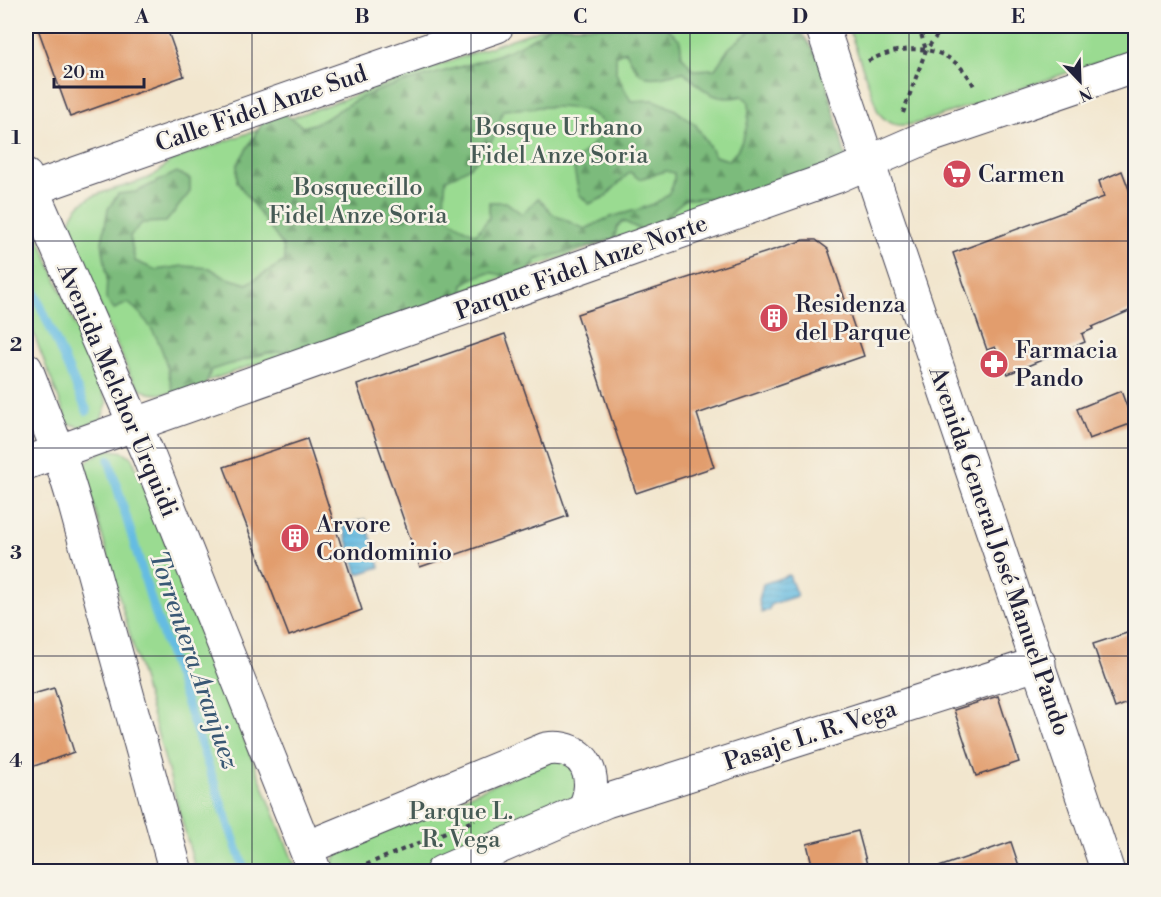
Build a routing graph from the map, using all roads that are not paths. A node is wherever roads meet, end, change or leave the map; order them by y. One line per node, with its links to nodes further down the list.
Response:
1 (497, 26): 5 (street, Calle Fidel Anze Sud)
2 (822, 26): 4 (street, Avenida General José Manuel Pando)
3 (1136, 66): 4 (street, Parque Fidel Anze Norte)
4 (867, 163): 7 (street, Parque Fidel Anze Norte); 10 (street, Avenida General José Manuel Pando)
5 (27, 186): 7 (street, Avenida Melchor Urquidi)
6 (26, 369): 8 (street)
7 (136, 426): 8 (street, Parque Fidel Anze Norte); 12 (street, Avenida Melchor Urquidi)
8 (58, 453): 9 (street, Parque Fidel Anze Norte); 13 (street)
9 (26, 464)
10 (1039, 663): 11 (street, Pasaje L. R. Vega); 15 (street, Avenida General José Manuel Pando)
11 (582, 811): 12 (street); 14 (street, Pasaje L. R. Vega)
12 (311, 860)
13 (176, 872)
14 (442, 872)
15 (1108, 872)

